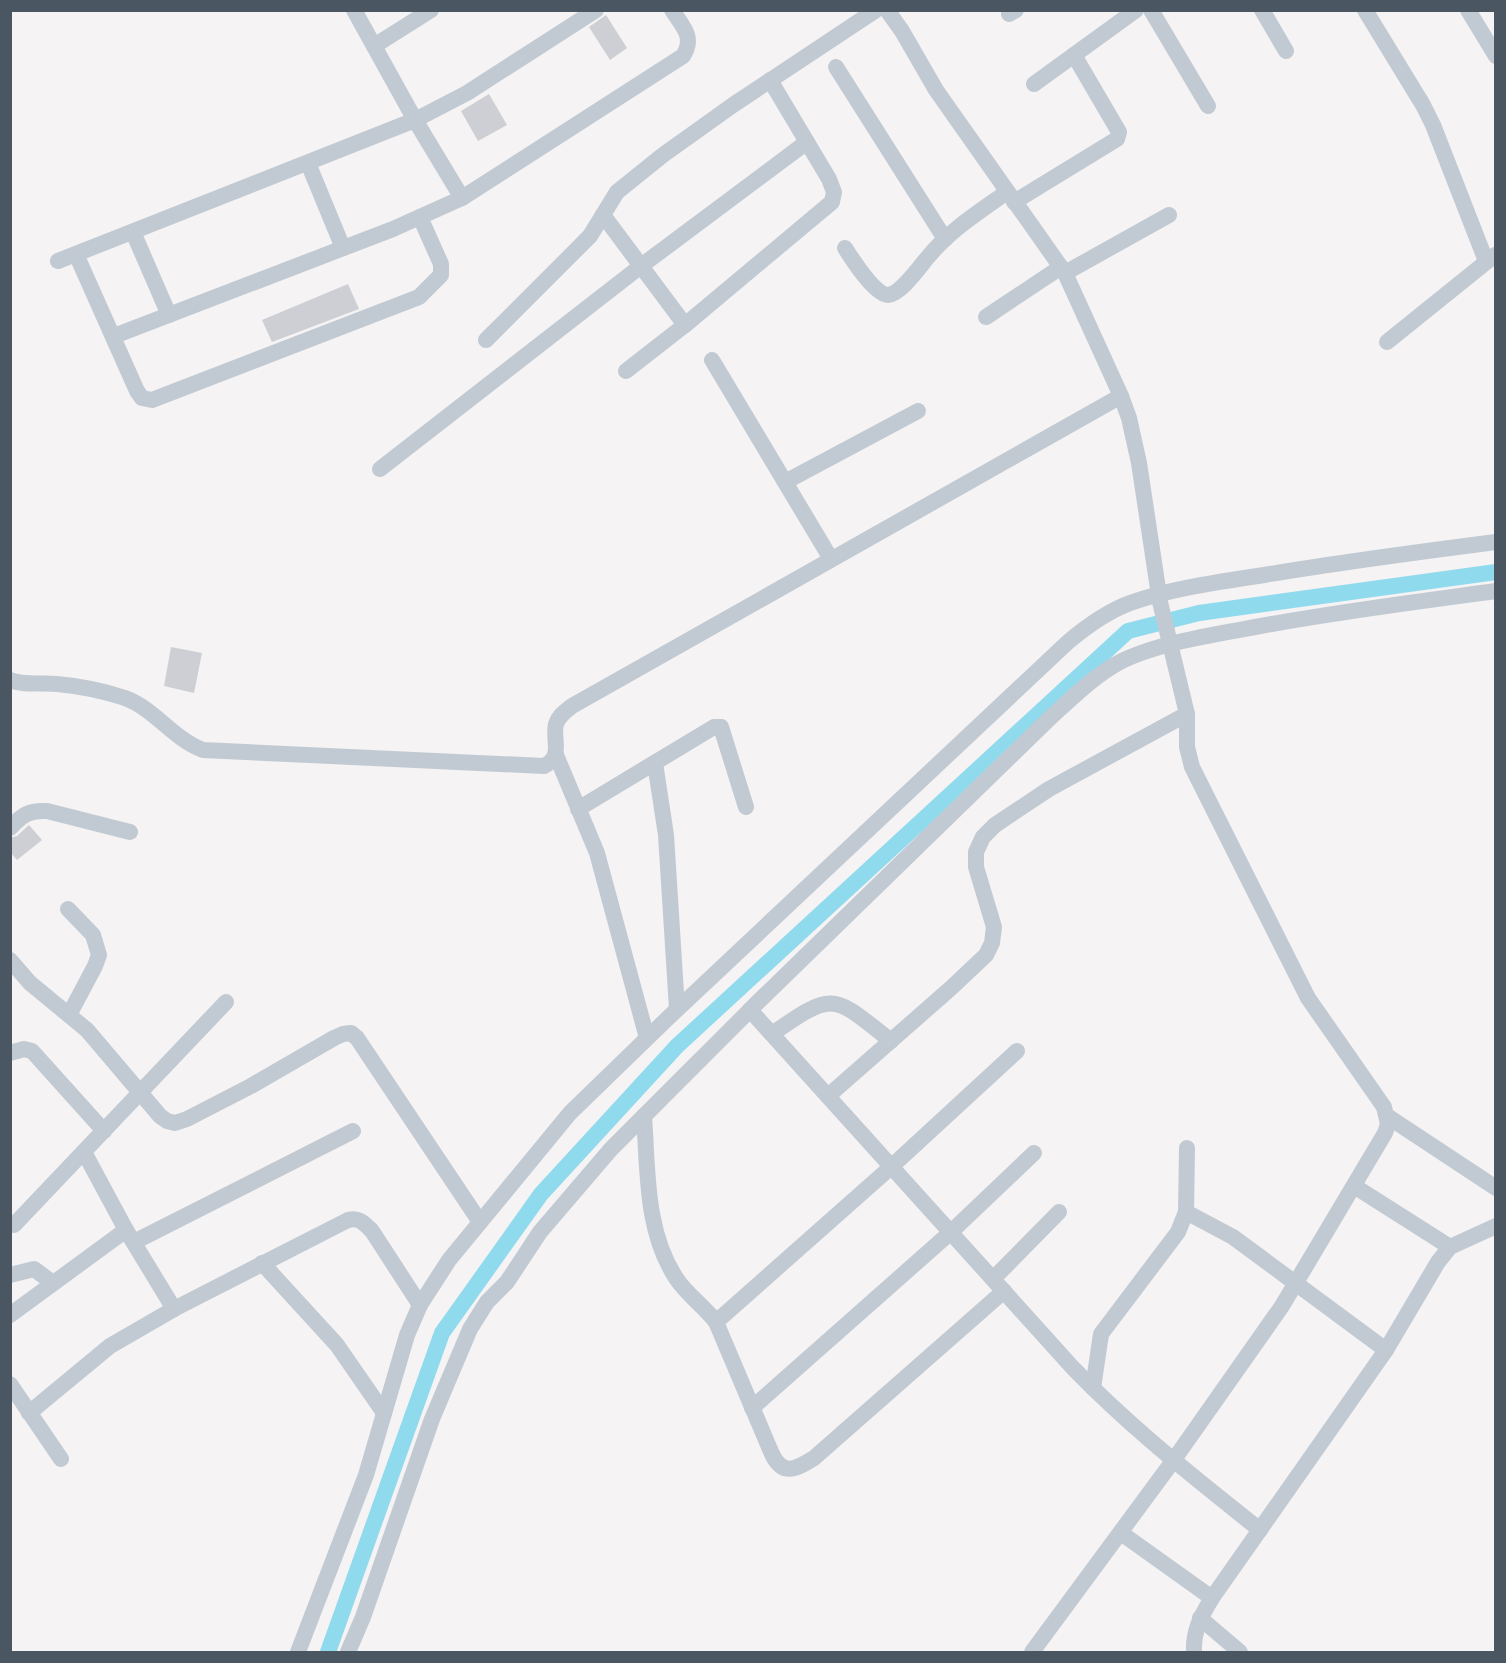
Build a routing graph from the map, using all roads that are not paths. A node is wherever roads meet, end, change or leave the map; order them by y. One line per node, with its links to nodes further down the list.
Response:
1 (354, 10): 12 (street)
2 (431, 10): 12 (street)
3 (596, 10): 20 (street)
4 (672, 10): 24 (street)
5 (876, 10): 17 (street)
6 (887, 10): 23 (street)
7 (1136, 10): 14 (street)
8 (1151, 10): 19 (street)
9 (1262, 10): 13 (street)
10 (1365, 10): 33 (street)
11 (1468, 10): 15 (street)
12 (374, 46): 20 (street)
13 (1286, 51)
14 (1074, 55): 18 (street); 23 (street)
15 (1496, 56)
16 (836, 67): 29 (street)
17 (771, 80): 21 (street); 25 (street)
18 (1035, 84)
19 (1208, 106)
20 (415, 120): 22 (street); 24 (street)
21 (807, 142): 35 (street); 39 (street)
22 (308, 163): 28 (street); 30 (street)
23 (1011, 197): 29 (street); 36 (street)
24 (462, 198): 27 (street)
25 (603, 215): 35 (street); 41 (street)
26 (1169, 215): 36 (street)
27 (420, 217): 30 (street); 40 (street)
28 (133, 232): 32 (street); 37 (street)
29 (945, 239): 31 (street)
30 (343, 248): 37 (street)
31 (845, 248)
32 (76, 254): 34 (street); 40 (street)
33 (1491, 258): 42 (street)
34 (58, 261)
35 (641, 266): 39 (street); 47 (street)
36 (1063, 270): 38 (street); 45 (street)
37 (169, 315): 40 (street)
38 (986, 317)
39 (685, 326): 44 (street)
40 (114, 336)
41 (486, 340)
42 (1387, 342)
43 (712, 360): 48 (street)
44 (626, 371)
45 (1121, 396): 50 (street); 52 (street)
46 (918, 411): 48 (street)
47 (380, 469)
48 (785, 483): 50 (street)
49 (1496, 542): 52 (street)
50 (831, 559): 56 (street)
51 (1496, 591): 53 (street)
52 (1160, 598): 53 (street); 65 (street)
53 (1170, 640): 55 (street); 66 (street)
54 (10, 680): 56 (street)
55 (1187, 714): 70 (street); 76 (street)
56 (556, 755): 59 (street)
57 (655, 763): 58 (street); 59 (street); 65 (street)
58 (746, 807)
59 (578, 808): 69 (street)
60 (10, 828): 61 (street)
61 (130, 832)
62 (68, 909): 67 (street)
63 (10, 960): 67 (street)
64 (226, 1002): 73 (street)
65 (677, 1009): 69 (street)
66 (750, 1010): 68 (street); 75 (street)
67 (69, 1015): 73 (street)
68 (772, 1034): 70 (street); 74 (street)
69 (647, 1038): 87 (street)
70 (891, 1041): 74 (street)
71 (1017, 1051): 82 (street)
72 (10, 1053): 77 (street)
73 (140, 1093): 77 (street); 87 (street)
74 (828, 1096): 82 (street)
75 (644, 1116): 101 (street); 115 (street)
76 (1387, 1116): 83 (street); 84 (street)
77 (104, 1131): 80 (street)
78 (353, 1131): 91 (street)
79 (1187, 1148): 86 (street)
80 (84, 1152): 88 (street); 91 (street)
81 (1034, 1153): 90 (street)
82 (891, 1167): 90 (street); 101 (street)
83 (1354, 1186): 92 (street); 97 (street)
84 (1496, 1188)
85 (1059, 1212): 96 (street)
86 (1186, 1212): 97 (street); 104 (street)
87 (480, 1222): 98 (street)
88 (14, 1225)
89 (1496, 1226): 92 (street)
90 (951, 1232): 96 (street); 105 (street)
91 (130, 1236): 95 (street); 99 (street)
92 (1450, 1247): 102 (street)
93 (262, 1263): 98 (street); 99 (street); 107 (street)
94 (10, 1275): 95 (street)
95 (53, 1282): 100 (street)
96 (998, 1285): 104 (street); 105 (street)
97 (1295, 1285): 102 (street); 109 (street)
98 (420, 1305): 107 (street)
99 (174, 1309): 106 (street)
100 (10, 1315)
101 (716, 1322): 105 (street)
102 (1386, 1350): 110 (street)
103 (10, 1384): 106 (street)
104 (1093, 1388): 109 (street)
105 (752, 1408)
106 (29, 1413): 108 (street)
107 (384, 1413): 114 (street)
108 (61, 1459)
109 (1173, 1461): 110 (street); 111 (street)
110 (1260, 1530): 112 (street)
111 (1121, 1533): 112 (street); 116 (street)
112 (1212, 1598): 113 (street)
113 (1200, 1618): 117 (street); 118 (street)
114 (298, 1653)
115 (348, 1653)
116 (1032, 1653)
117 (1194, 1653)
118 (1240, 1653)

